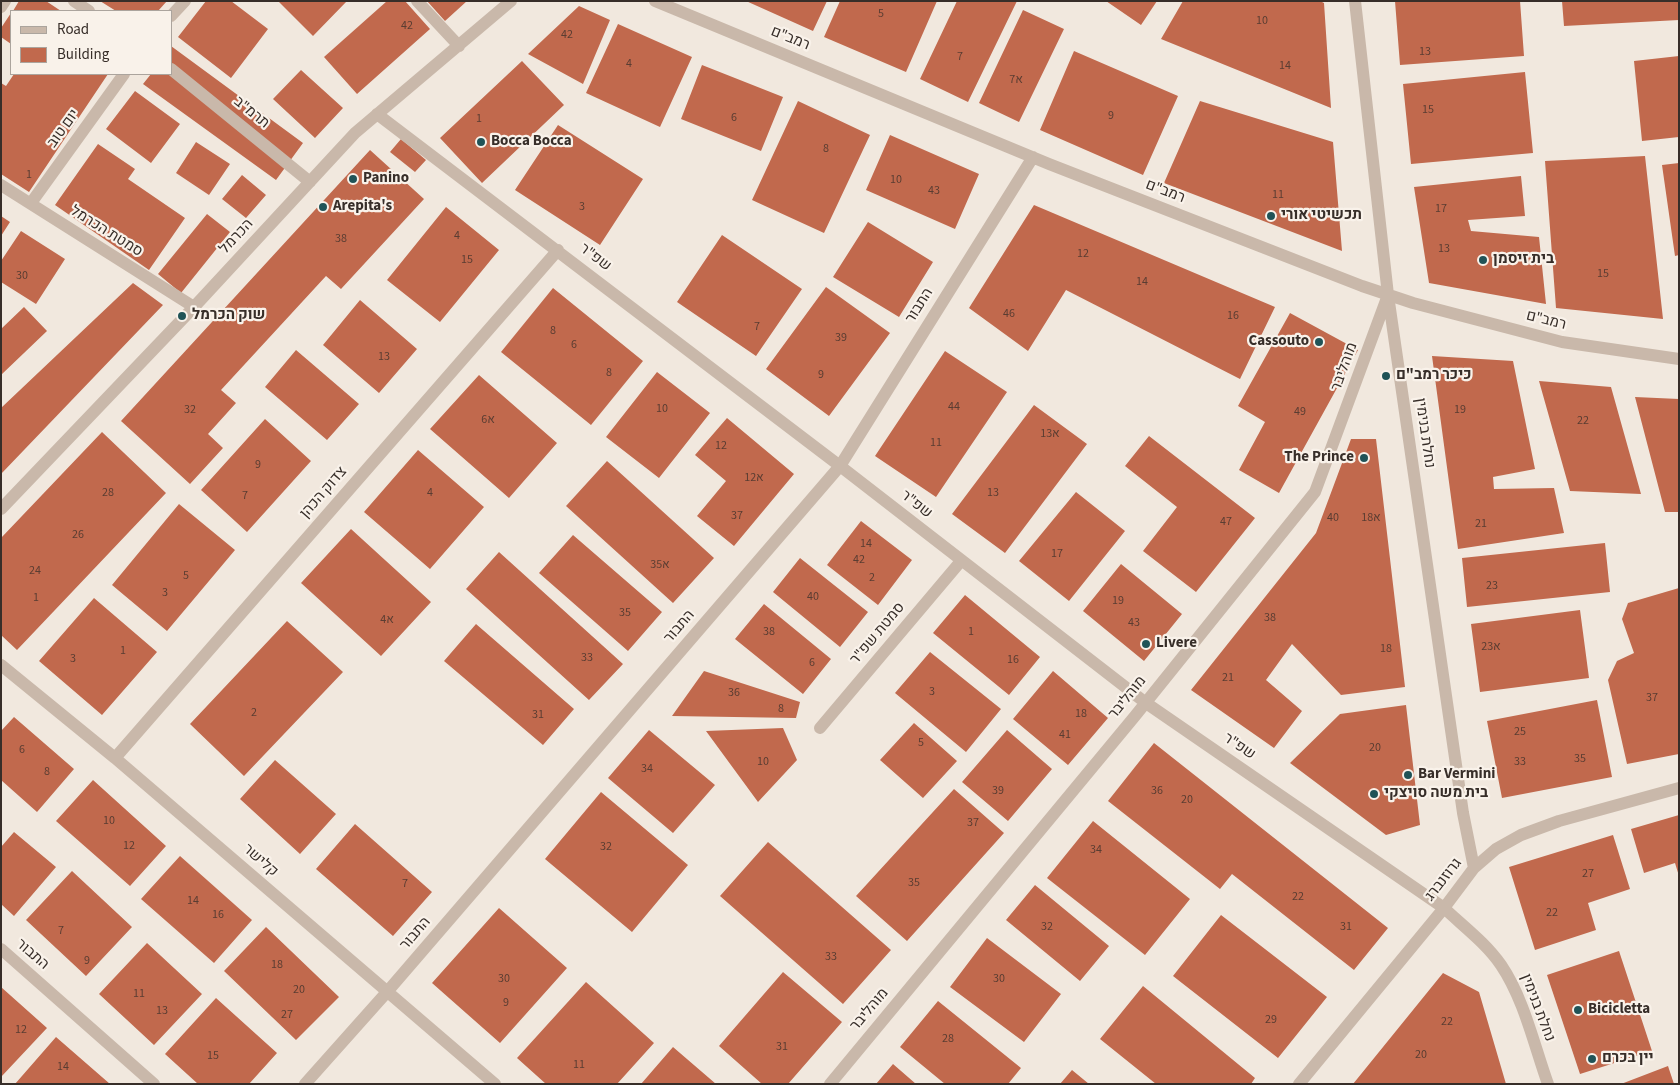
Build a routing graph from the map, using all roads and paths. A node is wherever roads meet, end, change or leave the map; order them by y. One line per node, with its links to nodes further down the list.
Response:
1 (5, 1): 8 (street)
2 (74, 1): 9 (street)
3 (185, 1): 10 (street)
4 (417, 1): 11 (street)
5 (511, 1): 11 (street, הכרמל)
6 (655, 1): 15 (street, רמב"ם)
7 (1355, 1): 20 (street, נחלת בנימין)
8 (1, 7)
9 (88, 10)
10 (172, 15)
11 (459, 46): 14 (street, הכרמל)
12 (172, 70): 16 (street, תרמ"ב)
13 (123, 75): 18 (street, יום טוב)
14 (378, 114): 16 (street, הכרמל); 19 (street, שפ"ר)
15 (1033, 157): 20 (street, רמב"ם); 23 (street, התבור)
16 (310, 182): 21 (street, הכרמל)
17 (1, 184): 18 (street, סמטת הכרמל)
18 (31, 204): 21 (street, סמטת הכרמל)
19 (558, 250): 23 (street, שפ"ר); 29 (street, צדוק הכהן)
20 (1388, 295): 22 (street, רמב"ם); 27 (street, מוהליבר); 31 (street, נחלת בנימין)
21 (194, 307): 24 (street, הכרמל)
22 (1679, 359)
23 (840, 466): 25 (street, שפ"ר); 34 (street, התבור)
24 (1, 509)
25 (962, 561): 27 (street, שפ"ר); 28 (street, סמטת שפ"ר)
26 (1, 665): 29 (street, קלישר)
27 (1146, 703): 32 (street, שפ"ר); 38 (street, מוהליבר)
28 (820, 728)
29 (115, 758): 34 (street, קלישר)
30 (1679, 788): 31 (street, גרוזנברג)
31 (1474, 868): 32 (street, גרוזנברג)
32 (1444, 908): 39 (street, גרוזנברג); 40 (street, נחלת בנימין)
33 (1, 949): 35 (street, התבור)
34 (387, 992): 36 (street, התבור); 37 (street, קלישר)
35 (154, 1084)
36 (305, 1084)
37 (495, 1084)
38 (830, 1084)
39 (1299, 1084)
40 (1548, 1084)

